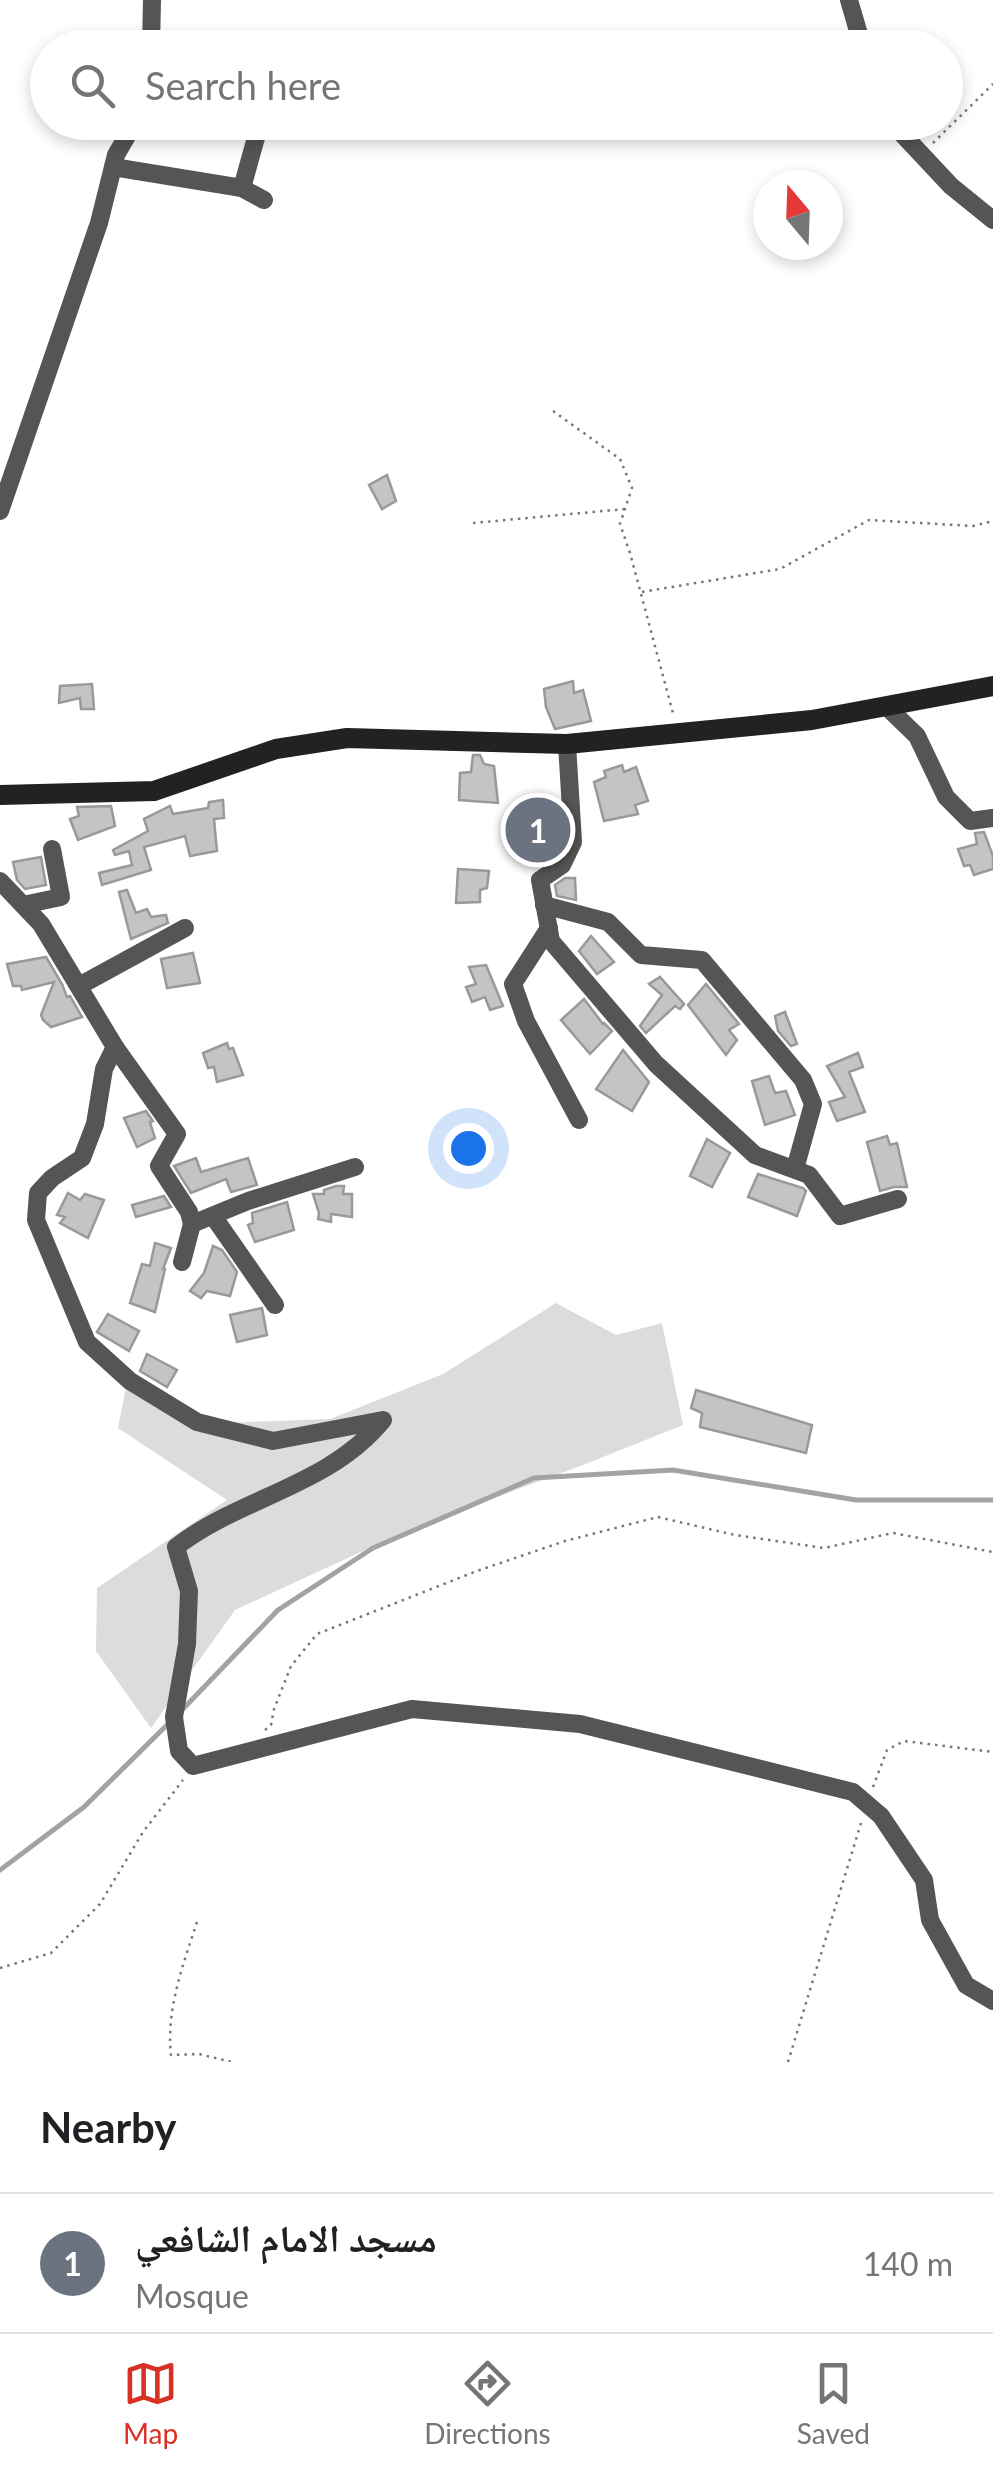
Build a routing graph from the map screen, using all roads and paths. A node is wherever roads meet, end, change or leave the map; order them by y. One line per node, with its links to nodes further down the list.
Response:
1 (152, 0): 3 (street)
2 (849, 0): 4 (street)
3 (152, 30)
4 (858, 30)
5 (993, 84): 6 (path)
6 (963, 113)
7 (124, 140): 12 (street)
8 (255, 140): 13 (street)
9 (908, 140): 11 (street)
10 (935, 140): 11 (path)
11 (921, 154): 15 (street)
12 (113, 168): 13 (street); 17 (street)
13 (242, 188): 14 (street)
14 (264, 200)
15 (993, 220)
16 (553, 411): 18 (path)
17 (3, 487): 19 (street)
18 (625, 509): 21 (path); 22 (path)
19 (0, 511)
20 (993, 521): 22 (path)
21 (474, 522)
22 (640, 592): 25 (path)
23 (993, 686): 24 (street)
24 (886, 707): 25 (street); 28 (street)
25 (678, 733): 26 (street)
26 (567, 744): 27 (street); 31 (street)
27 (0, 795)
28 (993, 818)
29 (52, 849): 32 (street)
30 (0, 882): 32 (street)
31 (544, 905): 34 (street); 39 (street)
32 (23, 906): 35 (street)
33 (185, 928): 35 (street)
34 (549, 928): 37 (street); 39 (street)
35 (79, 986): 36 (street)
36 (115, 1047): 42 (street); 48 (street)
37 (579, 1120)
38 (355, 1166): 41 (street)
39 (794, 1170): 40 (street)
40 (898, 1199)
41 (213, 1216): 42 (street); 44 (street)
42 (192, 1224): 43 (street)
43 (182, 1262)
44 (276, 1305)
45 (993, 1552): 47 (path)
46 (993, 1752): 49 (path)
47 (242, 1754): 48 (street); 49 (street)
48 (193, 1766): 51 (path)
49 (867, 1804): 52 (street); 54 (path)
50 (197, 1922): 53 (path)
51 (0, 1968)
52 (993, 2001)
53 (232, 2062)
54 (788, 2062)

